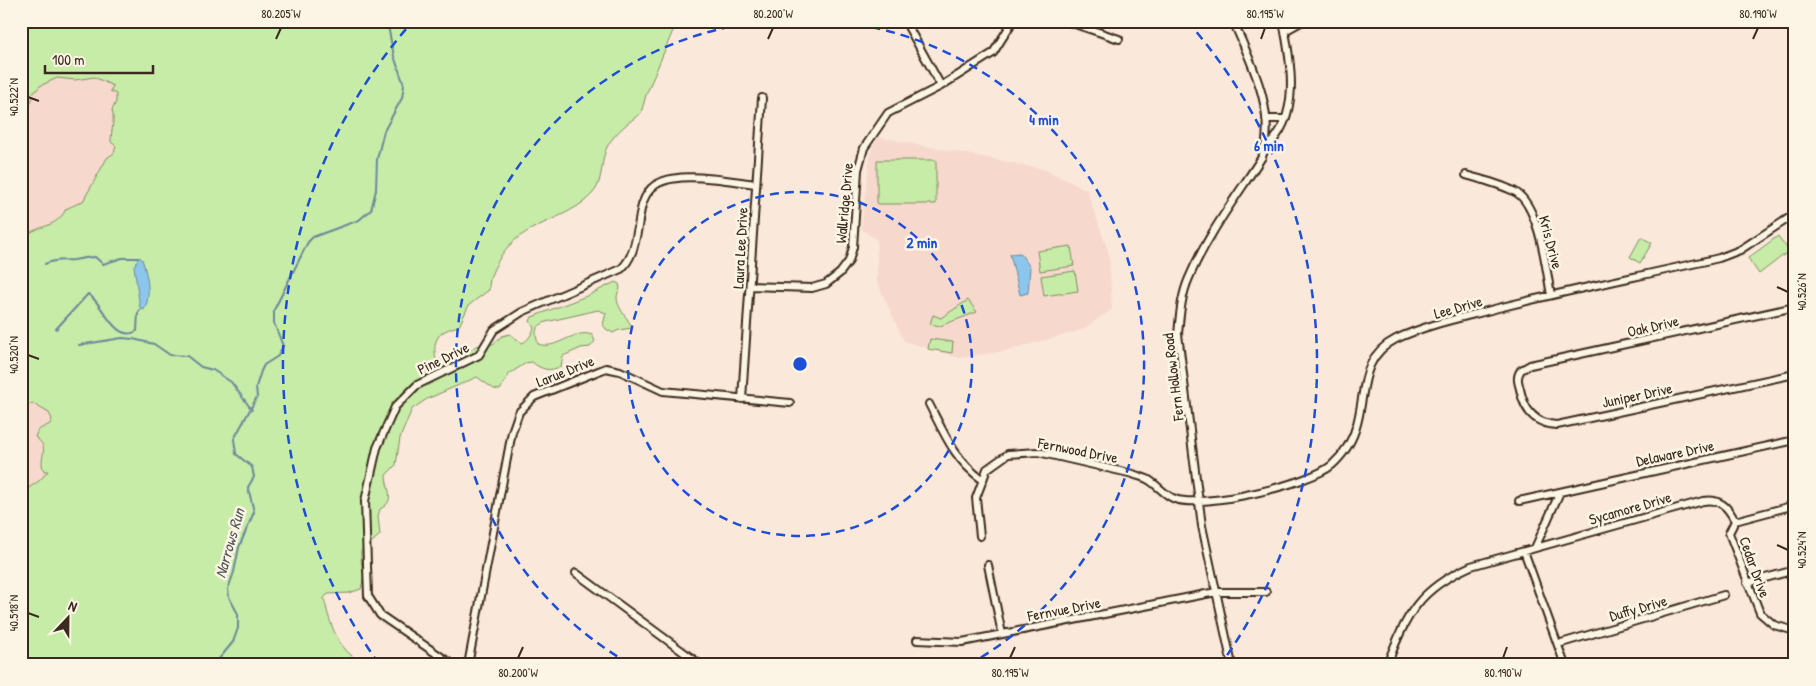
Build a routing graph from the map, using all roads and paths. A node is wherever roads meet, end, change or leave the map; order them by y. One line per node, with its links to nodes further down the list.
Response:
1 (905, 21): 9 (street)
2 (1013, 21): 9 (street, Wallridge Drive)
3 (1066, 21): 8 (street)
4 (1233, 21): 11 (street, Fern Hollow Road)
5 (1283, 21): 7 (street)
6 (1303, 21): 7 (street)
7 (1285, 31): 12 (street)
8 (1119, 38)
9 (941, 86): 17 (street, Wallridge Drive)
10 (762, 98): 15 (street, Laura Lee Drive)
11 (1266, 119): 12 (street); 13 (street, Fern Hollow Road)
12 (1286, 119): 13 (street)
13 (1265, 148): 28 (street, Fern Hollow Road)
14 (1466, 176): 18 (street, Kris Drive)
15 (756, 184): 17 (street, Laura Lee Drive); 46 (street, Pine Drive)
16 (1795, 214): 18 (street, Lee Drive)
17 (750, 286): 22 (street, Laura Lee Drive)
18 (1551, 295): 28 (street, Lee Drive)
19 (1795, 307): 20 (street, Oak Drive)
20 (1519, 373): 21 (street, Juniper Drive)
21 (1795, 374)
22 (742, 399): 23 (street, Larue Drive); 47 (street, Larue Drive)
23 (790, 403)
24 (929, 404): 26 (street)
25 (1795, 440): 27 (street, Delaware Drive)
26 (983, 480): 28 (street, Fernwood Drive); 32 (street, Fernwood Drive)
27 (1560, 492): 29 (street, Delaware Drive); 33 (street)
28 (1200, 501): 39 (street, Fern Hollow Road)
29 (1519, 501)
30 (1795, 504): 31 (street, Cedar Drive)
31 (1735, 521): 33 (street, Sycamore Drive); 38 (street, Cedar Drive)
32 (980, 536)
33 (1535, 548): 34 (street, Sycamore Drive)
34 (1524, 551): 45 (street); 50 (street, Sycamore Drive)
35 (988, 565): 43 (street)
36 (1795, 570): 38 (street)
37 (576, 573): 48 (street)
38 (1747, 583): 42 (street, Cedar Drive)
39 (1216, 592): 40 (street, Fernvue Drive); 43 (street, Fernvue Drive); 49 (street, Fern Hollow Road)
40 (1266, 592)
41 (1724, 594): 45 (street, Duffy Drive)
42 (1795, 631)
43 (1002, 634): 44 (street, Fernvue Drive)
44 (917, 640)
45 (1558, 644): 51 (street)
46 (452, 665)
47 (468, 665)
48 (702, 665)
49 (1232, 665)
50 (1387, 665)
51 (1565, 665)

